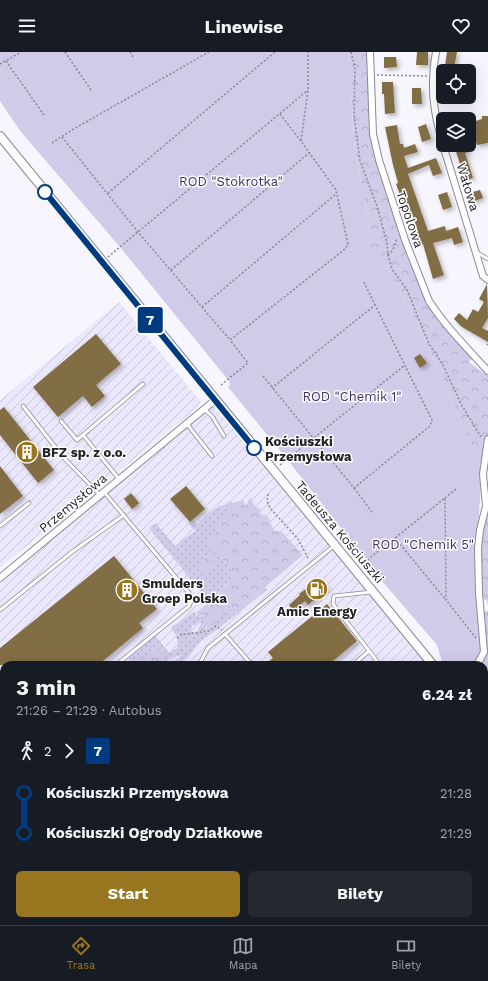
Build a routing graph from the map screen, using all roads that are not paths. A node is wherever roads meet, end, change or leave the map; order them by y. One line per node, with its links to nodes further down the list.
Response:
1 (370, 52): 9 (street, Topolowa)
2 (436, 52): 3 (street, Wałowa)
3 (436, 119)
4 (0, 136): 11 (main road, Tadeusza Kościuszki)
5 (445, 152): 6 (street, Wałowa)
6 (476, 252): 7 (lane); 8 (street, Wałowa)
7 (488, 259)
8 (488, 280)
9 (488, 371)
10 (143, 384): 16 (lane)
11 (215, 400): 13 (street, Przemysłowa); 25 (main road, Tadeusza Kościuszki)
12 (22, 406): 21 (lane)
13 (204, 409): 15 (street, Przemysłowa); 17 (lane)
14 (61, 421): 16 (lane)
15 (187, 424): 19 (lane); 20 (street, Przemysłowa)
16 (83, 435): 20 (lane)
17 (224, 436)
18 (488, 439): 37 (street)
19 (212, 456)
20 (119, 479): 21 (street, Przemysłowa)
21 (102, 493): 23 (lane); 26 (street, Przemysłowa)
22 (29, 503): 24 (lane)
23 (124, 515): 28 (lane); 31 (lane)
24 (0, 526)
25 (335, 546): 27 (main road, Tadeusza Kościuszki); 29 (lane)
26 (0, 578)
27 (373, 592): 30 (lane); 36 (main road, Tadeusza Kościuszki)
28 (0, 610)
29 (225, 634): 32 (lane); 33 (lane)
30 (370, 651): 34 (lane); 35 (lane)
31 (121, 661)
32 (201, 661)
33 (249, 661)
34 (358, 661)
35 (377, 661)
36 (430, 661)
37 (479, 661)

